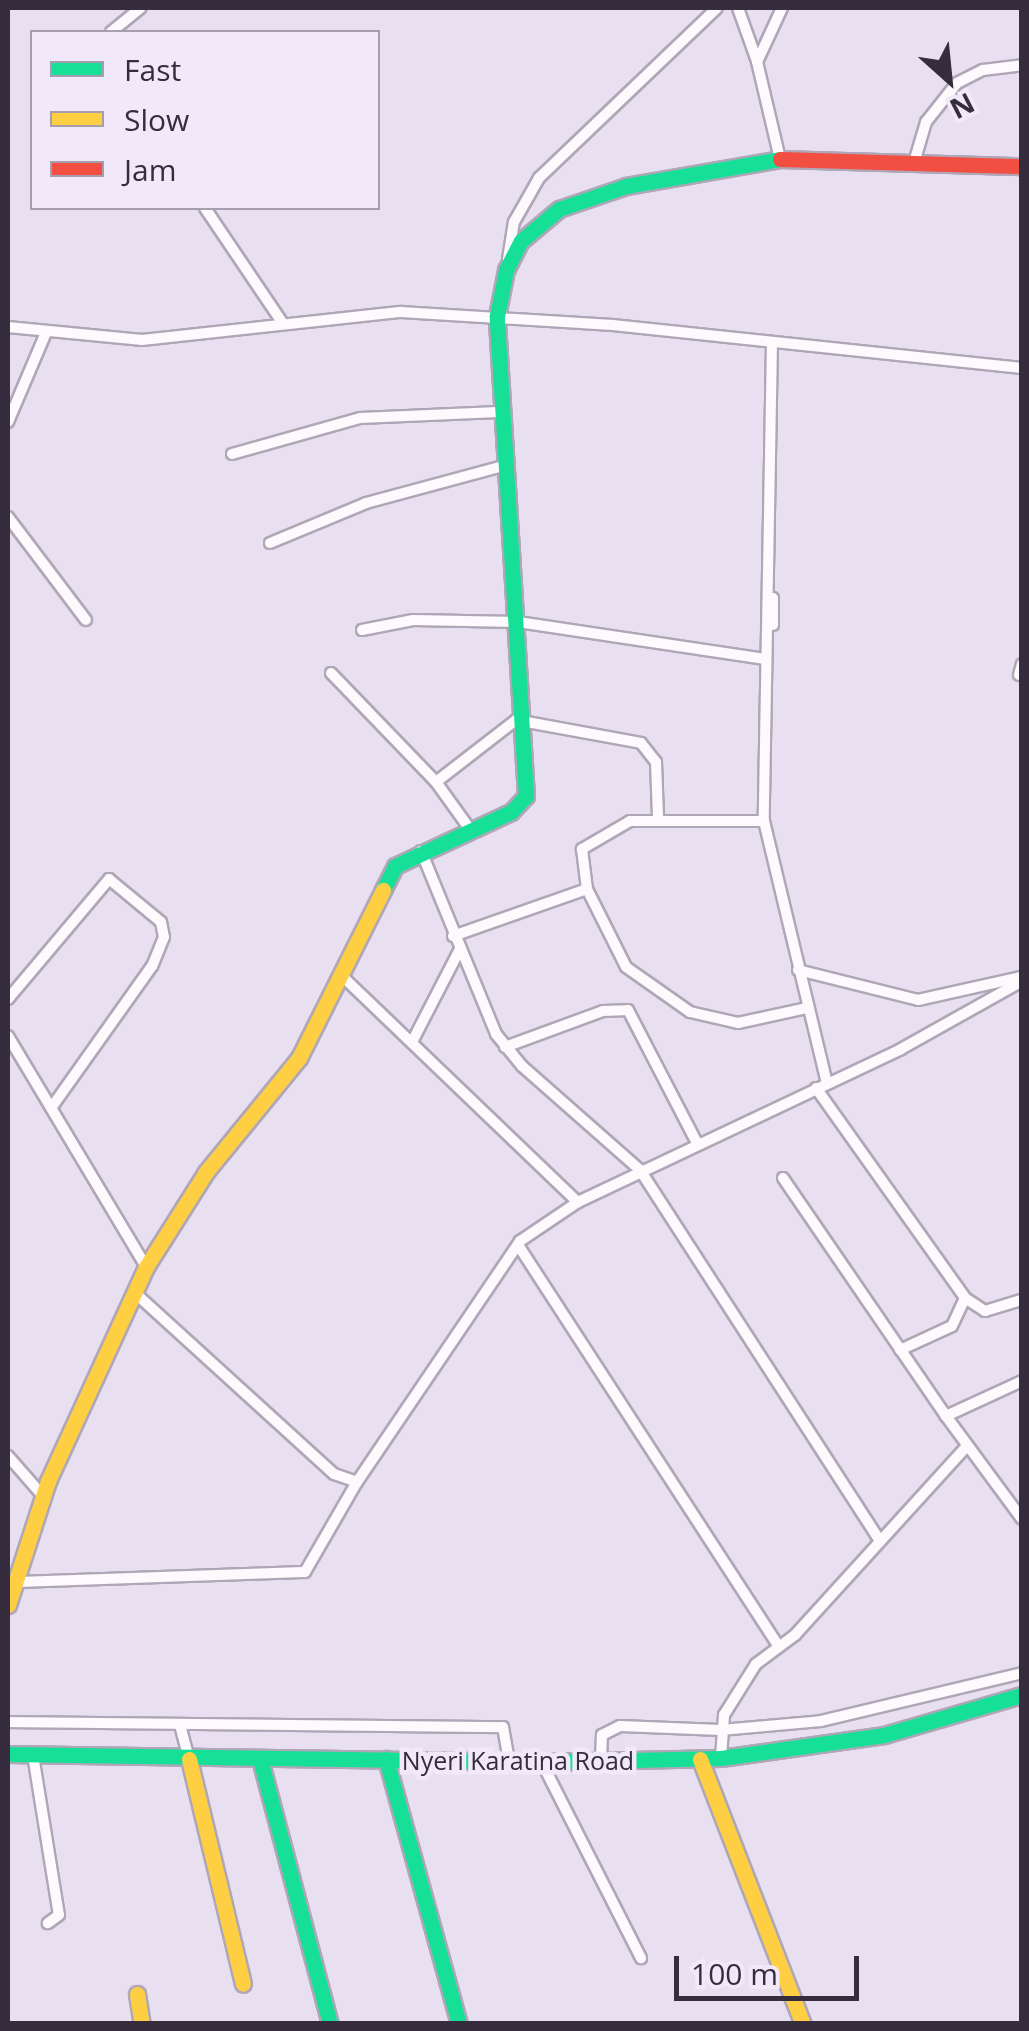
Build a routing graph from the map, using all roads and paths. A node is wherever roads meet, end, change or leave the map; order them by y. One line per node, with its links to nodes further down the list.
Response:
1 (142, 8): 5 (street)
2 (717, 8): 12 (street)
3 (738, 8): 6 (street)
4 (782, 8): 6 (street)
5 (114, 30)
6 (757, 62): 8 (street)
7 (1022, 65): 9 (street)
8 (780, 159): 9 (main road); 12 (main road)
9 (913, 166): 10 (main road)
10 (1022, 166)
11 (206, 210): 14 (street)
12 (506, 270): 13 (main road)
13 (497, 316): 14 (street); 17 (street); 19 (main road)
14 (282, 322): 16 (street)
15 (8, 326): 16 (street)
16 (45, 335): 20 (street)
17 (772, 342): 18 (street); 27 (street); 29 (street)
18 (1022, 368)
19 (498, 412): 21 (street); 22 (main road)
20 (8, 422)
21 (232, 454)
22 (503, 466): 24 (street); 26 (main road)
23 (8, 518): 25 (street)
24 (270, 543)
25 (86, 620)
26 (518, 622): 28 (street); 29 (street); 31 (main road)
27 (774, 625)
28 (362, 630)
29 (765, 659): 34 (street)
30 (331, 673): 32 (street)
31 (524, 722): 32 (street); 33 (street); 35 (main road)
32 (436, 782): 35 (street)
33 (658, 817): 34 (street); 37 (street)
34 (764, 821): 40 (street)
35 (469, 828): 36 (main road)
36 (421, 850): 38 (street); 41 (main road)
37 (587, 889): 38 (street); 44 (street)
38 (453, 936): 39 (street)
39 (459, 951): 46 (street); 47 (street)
40 (798, 970): 42 (street); 44 (street)
41 (342, 976): 46 (street); 55 (main road)
42 (1022, 978): 48 (street)
43 (8, 999): 49 (street)
44 (807, 1008): 48 (street)
45 (8, 1036): 49 (street)
46 (412, 1042): 53 (street)
47 (505, 1047): 50 (street); 51 (street)
48 (822, 1086): 50 (street); 57 (street)
49 (51, 1108): 55 (street)
50 (697, 1142): 51 (street)
51 (640, 1170): 53 (street); 67 (street)
52 (783, 1178): 59 (street)
53 (578, 1202): 54 (street)
54 (518, 1245): 64 (street); 70 (street)
55 (146, 1267): 56 (main road)
56 (134, 1292): 64 (street); 65 (main road)
57 (965, 1298): 58 (street); 59 (street)
58 (1022, 1300)
59 (900, 1350): 61 (street)
60 (1022, 1381): 61 (street)
61 (946, 1416): 62 (street)
62 (964, 1448): 66 (street); 67 (street)
63 (8, 1456): 65 (street)
64 (357, 1482): 68 (street)
65 (43, 1496): 68 (main road)
66 (1022, 1519)
67 (880, 1540): 70 (street)
68 (16, 1582): 69 (main road)
69 (8, 1605)
70 (778, 1646): 76 (street)
71 (1022, 1673): 72 (street)
72 (1007, 1677): 73 (street); 76 (street)
73 (1018, 1697): 80 (main road, Nyeri Karatina Road)
74 (8, 1722): 75 (street)
75 (180, 1726): 81 (street); 84 (street)
76 (721, 1730): 80 (street); 85 (street)
77 (8, 1754): 78 (main road, Nyeri Karatina Road)
78 (33, 1754): 81 (main road, Nyeri Karatina Road); 87 (street)
79 (700, 1758): 80 (main road, Nyeri Karatina Road); 85 (main road, Nyeri Karatina Road); 94 (main road)
80 (721, 1758)
81 (189, 1759): 82 (main road, Nyeri Karatina Road); 89 (main road)
82 (260, 1759): 83 (main road, Nyeri Karatina Road); 92 (main road)
83 (386, 1759): 84 (main road, Nyeri Karatina Road); 93 (main road)
84 (509, 1761): 86 (main road, Nyeri Karatina Road)
85 (601, 1761): 86 (main road, Nyeri Karatina Road)
86 (542, 1762): 88 (street)
87 (48, 1923)
88 (641, 1958)
89 (243, 1984)
90 (137, 1994): 91 (main road)
91 (142, 2024)
92 (330, 2024)
93 (458, 2024)
94 (803, 2024)

